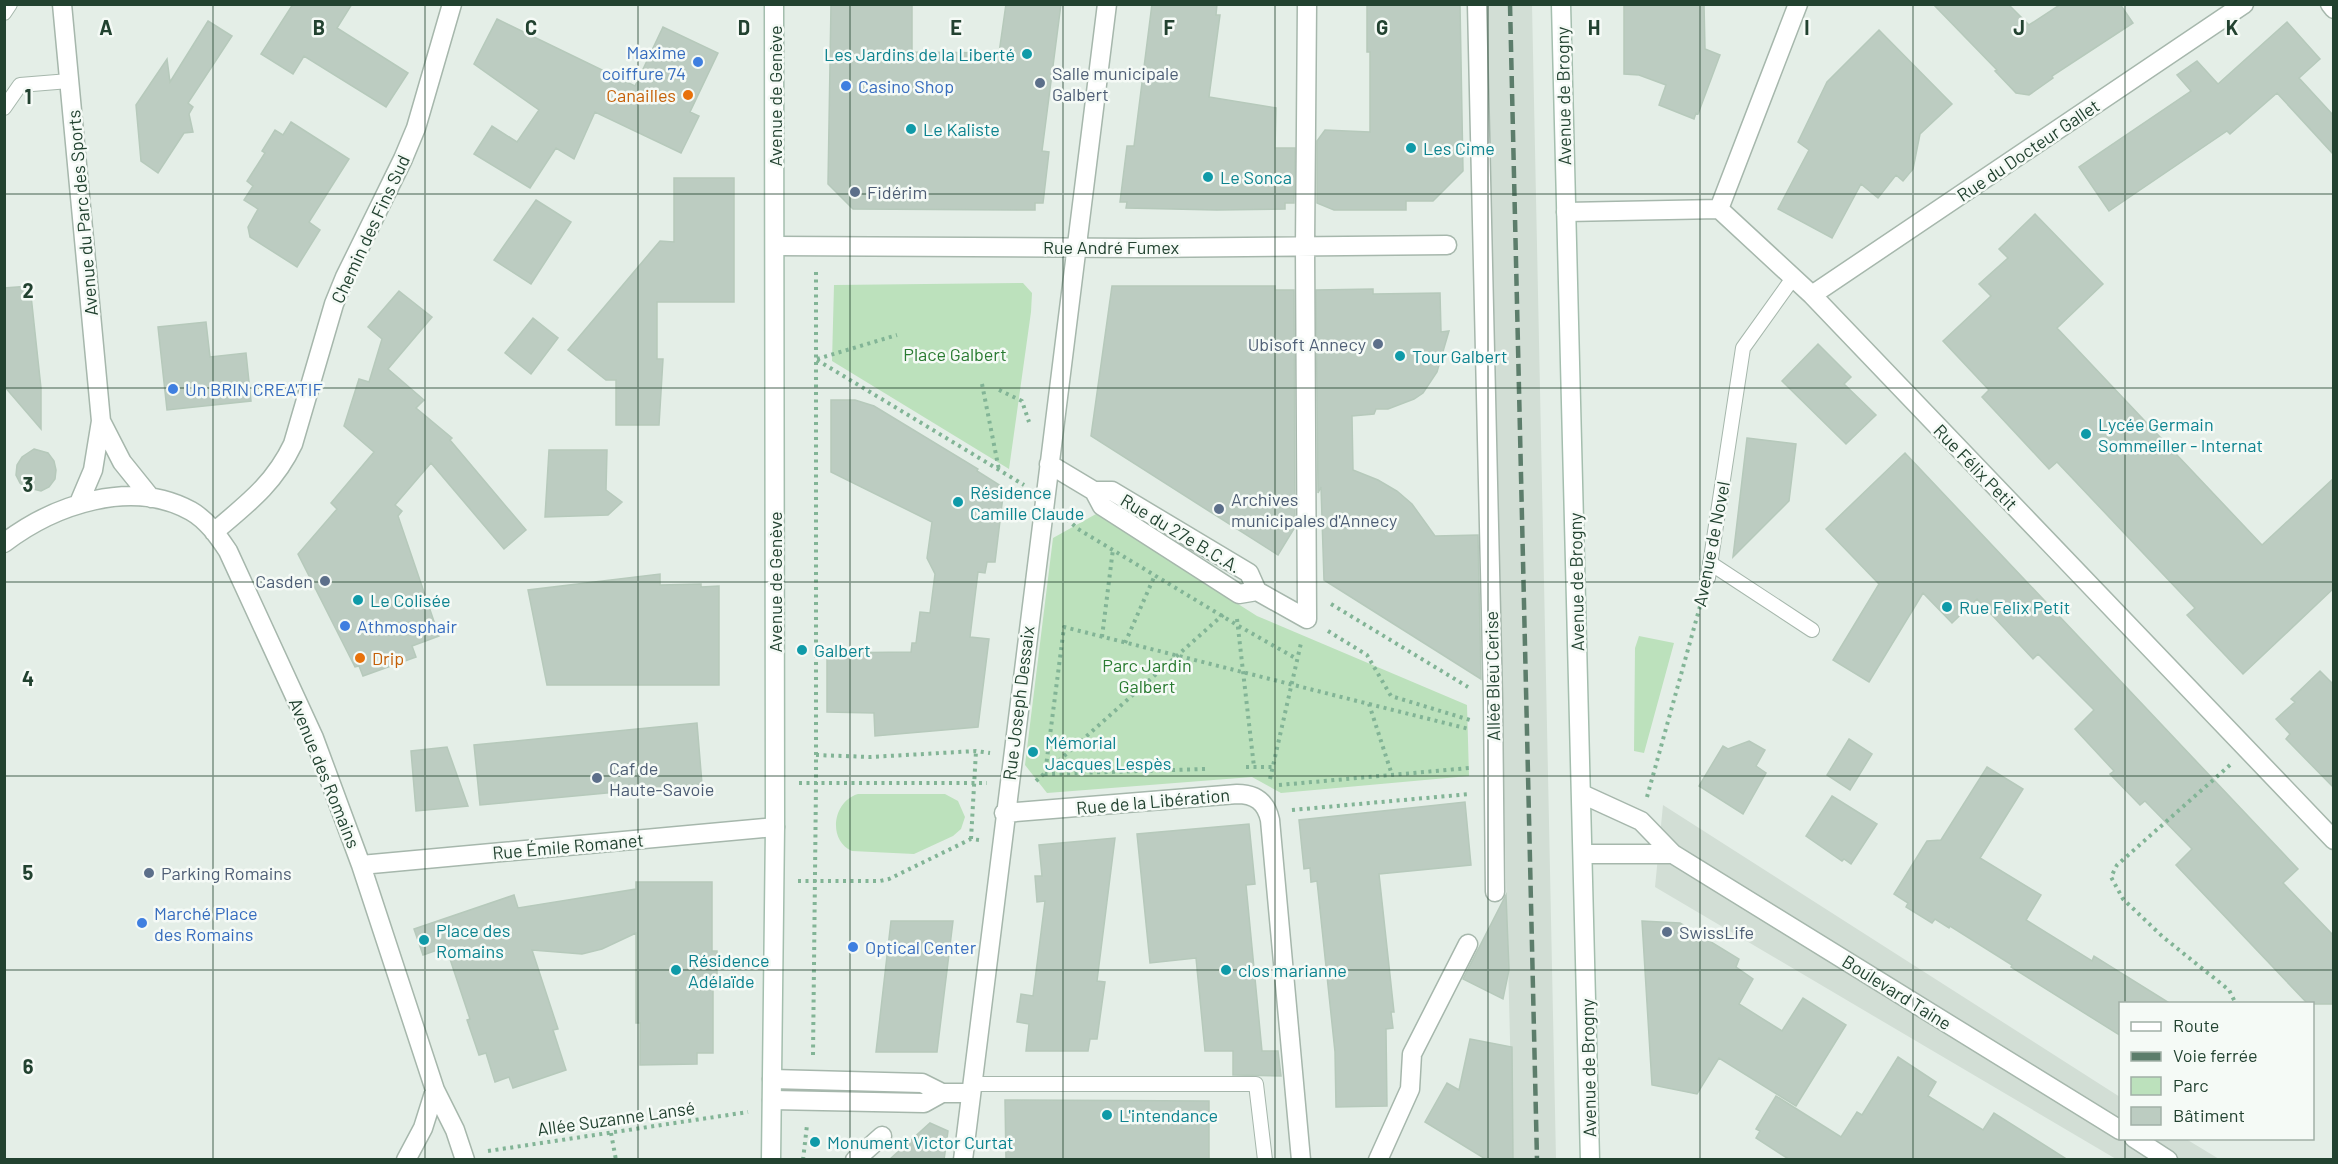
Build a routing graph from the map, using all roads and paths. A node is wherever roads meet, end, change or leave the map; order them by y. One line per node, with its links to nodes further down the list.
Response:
1 (10, 4): 13 (lane)
2 (62, 4): 14 (street, Avenue du Parc des Sports)
3 (452, 4): 35 (street, Chemin des Fins Sud)
4 (774, 4): 19 (street, Avenue de Genève)
5 (1107, 4): 22 (street, Rue Joseph Dessaix)
6 (1307, 4): 21 (street)
7 (1477, 4): 57 (street, Allée Bleu Cerise)
8 (1561, 4): 17 (street, Avenue de Brogny)
9 (1798, 4): 16 (street)
10 (2244, 4): 24 (street, Rue du Docteur Gallet)
11 (2330, 4): 12 (street)
12 (2334, 9)
13 (4, 13)
14 (69, 81): 15 (lane); 29 (street, Avenue du Parc des Sports)
15 (4, 108)
16 (1719, 209): 17 (street); 23 (street, Rue Félix Petit)
17 (1566, 212): 69 (street, Avenue de Brogny)
18 (1447, 245): 21 (street, Rue André Fumex)
19 (775, 246): 20 (street, Rue André Fumex); 64 (street, Avenue de Genève)
20 (816, 246): 22 (street, Rue André Fumex); 26 (path)
21 (1305, 246): 22 (street, Rue André Fumex); 41 (street)
22 (1078, 248): 30 (street, Rue Joseph Dessaix)
23 (1793, 278): 24 (street, Rue Félix Petit); 38 (lane, Avenue de Novel)
24 (1812, 295): 53 (street, Rue Félix Petit)
25 (897, 335): 26 (path)
26 (816, 360): 56 (path)
27 (982, 384): 32 (path)
28 (999, 390): 30 (path)
29 (101, 422): 33 (street, Avenue du Parc des Sports); 34 (street, Avenue du Parc des Sports)
30 (1054, 427): 31 (street, Rue Joseph Dessaix)
31 (1049, 464): 44 (street, Rue du 27e B.C.A.); 55 (street, Rue Joseph Dessaix)
32 (999, 470)
33 (151, 498): 34 (street, Avenue des Romains); 35 (street, Avenue des Romains)
34 (79, 503): 36 (street, Avenue des Romains)
35 (214, 532): 79 (street, Avenue des Romains)
36 (4, 543)
37 (1113, 549): 46 (path)
38 (1710, 563): 40 (lane, Avenue de Novel); 45 (lane)
39 (1155, 575): 47 (path)
40 (1708, 578): 72 (path, Avenue de Novel)
41 (1307, 590): 44 (street); 50 (path)
42 (1228, 610): 48 (path)
43 (1236, 614): 49 (path)
44 (1307, 619): 51 (path); 52 (path)
45 (1812, 630)
46 (1102, 637): 47 (path); 62 (path)
47 (1125, 643): 48 (path)
48 (1176, 656): 49 (path); 62 (path)
49 (1243, 673): 51 (path); 60 (path)
50 (1453, 678)
51 (1291, 686): 52 (path); 58 (path)
52 (1369, 704): 63 (path)
53 (2247, 750): 75 (street, Rue Félix Petit); 84 (path)
54 (976, 751): 55 (path); 56 (path); 65 (path)
55 (1012, 754): 66 (street, Rue Joseph Dessaix)
56 (816, 756): 67 (path)
57 (1494, 765): 63 (path); 68 (street, Allée Bleu Cerise)
58 (1272, 766): 60 (path); 63 (path)
59 (1243, 767): 60 (path)
60 (1254, 767)
61 (1208, 769): 62 (path)
62 (1045, 774): 66 (path)
63 (1392, 775)
64 (775, 782): 67 (path); 73 (street, Avenue de Genève)
65 (974, 783): 66 (path); 67 (path); 74 (path)
66 (1008, 783): 70 (street, Rue Joseph Dessaix)
67 (816, 784): 81 (path)
68 (1494, 791): 71 (path); 82 (street, Allée Bleu Cerise)
69 (1582, 794): 72 (street, Boulevard Taine); 77 (street, Avenue de Brogny)
70 (1004, 813): 71 (street, Rue de la Libération); 76 (street, Rue Joseph Dessaix)
71 (1268, 813): 104 (street)
72 (1641, 821): 78 (street, Boulevard Taine)
73 (775, 827): 79 (street, Rue Émile Romanet); 80 (street, Avenue de Genève)
74 (971, 839): 76 (path); 81 (path)
75 (2334, 840)
76 (1001, 842): 87 (street, Rue Joseph Dessaix)
77 (1583, 854): 78 (street); 106 (street, Avenue de Brogny)
78 (1673, 854): 92 (street, Boulevard Taine)
79 (361, 865): 88 (street, Avenue des Romains)
80 (774, 881): 81 (path); 85 (street, Avenue de Genève)
81 (815, 881): 86 (path)
82 (1495, 892)
83 (1468, 944): 105 (street)
84 (2235, 1002)
85 (772, 1079): 86 (street); 91 (street, Avenue de Genève)
86 (812, 1080): 89 (street)
87 (972, 1089): 89 (street); 102 (street, Rue Joseph Dessaix); 103 (lane)
88 (435, 1090): 96 (street, Avenue des Romains); 97 (street)
89 (942, 1093): 90 (street)
90 (812, 1101): 91 (street); 100 (path)
91 (772, 1105): 93 (path, Allée Suzanne Lansé); 99 (street, Avenue de Genève)
92 (2119, 1129)
93 (611, 1133): 96 (path, Allée Suzanne Lansé); 98 (path)
94 (882, 1136): 101 (street)
95 (2137, 1140): 107 (street)
96 (465, 1157)
97 (406, 1160)
98 (616, 1160)
99 (771, 1160)
100 (803, 1160)
101 (855, 1160)
102 (963, 1160)
103 (1264, 1160)
104 (1301, 1160)
105 (1378, 1160)
106 (1590, 1160)
107 (2168, 1160)

